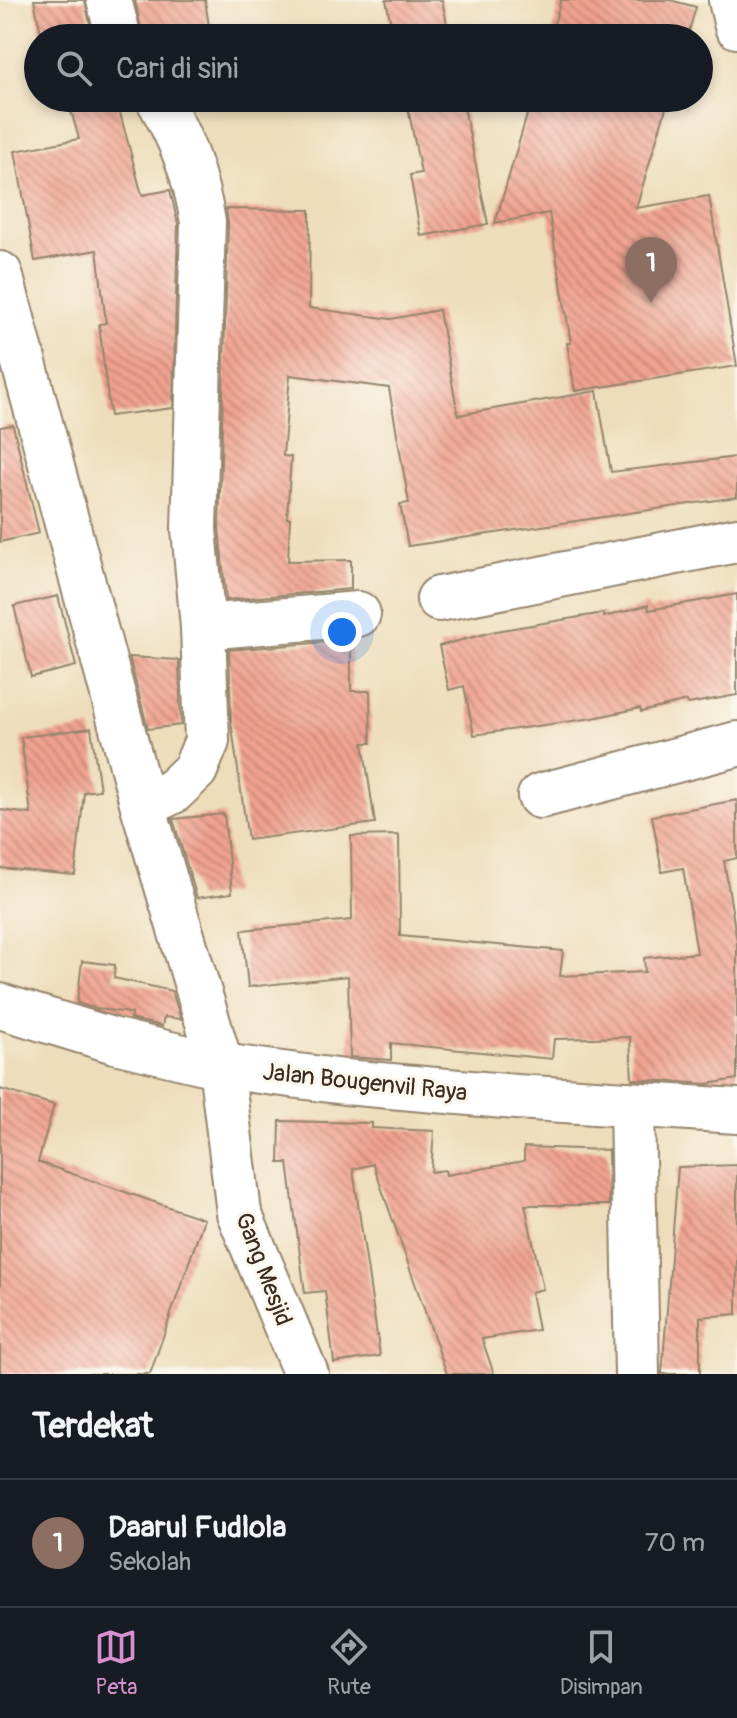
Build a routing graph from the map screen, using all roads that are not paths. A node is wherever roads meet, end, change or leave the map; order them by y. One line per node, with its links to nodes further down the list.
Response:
1 (109, 0): 3 (street)
2 (731, 0): 4 (street)
3 (115, 24)
4 (737, 26)
5 (166, 112): 10 (street)
6 (3, 289): 13 (street, Gang Mesjid)
7 (737, 540): 8 (street)
8 (439, 599)
9 (358, 614): 10 (street)
10 (203, 627): 13 (street)
11 (737, 744): 12 (street)
12 (540, 796)
13 (143, 806): 15 (street, Gang Mesjid)
14 (0, 1006): 15 (street, Jalan Bougenvil Raya)
15 (221, 1066): 16 (street, Jalan Bougenvil Raya); 18 (street, Gang Mesjid)
16 (632, 1105): 17 (street, Jalan Bougenvil Raya); 19 (street)
17 (737, 1111)
18 (306, 1374)
19 (637, 1374)

